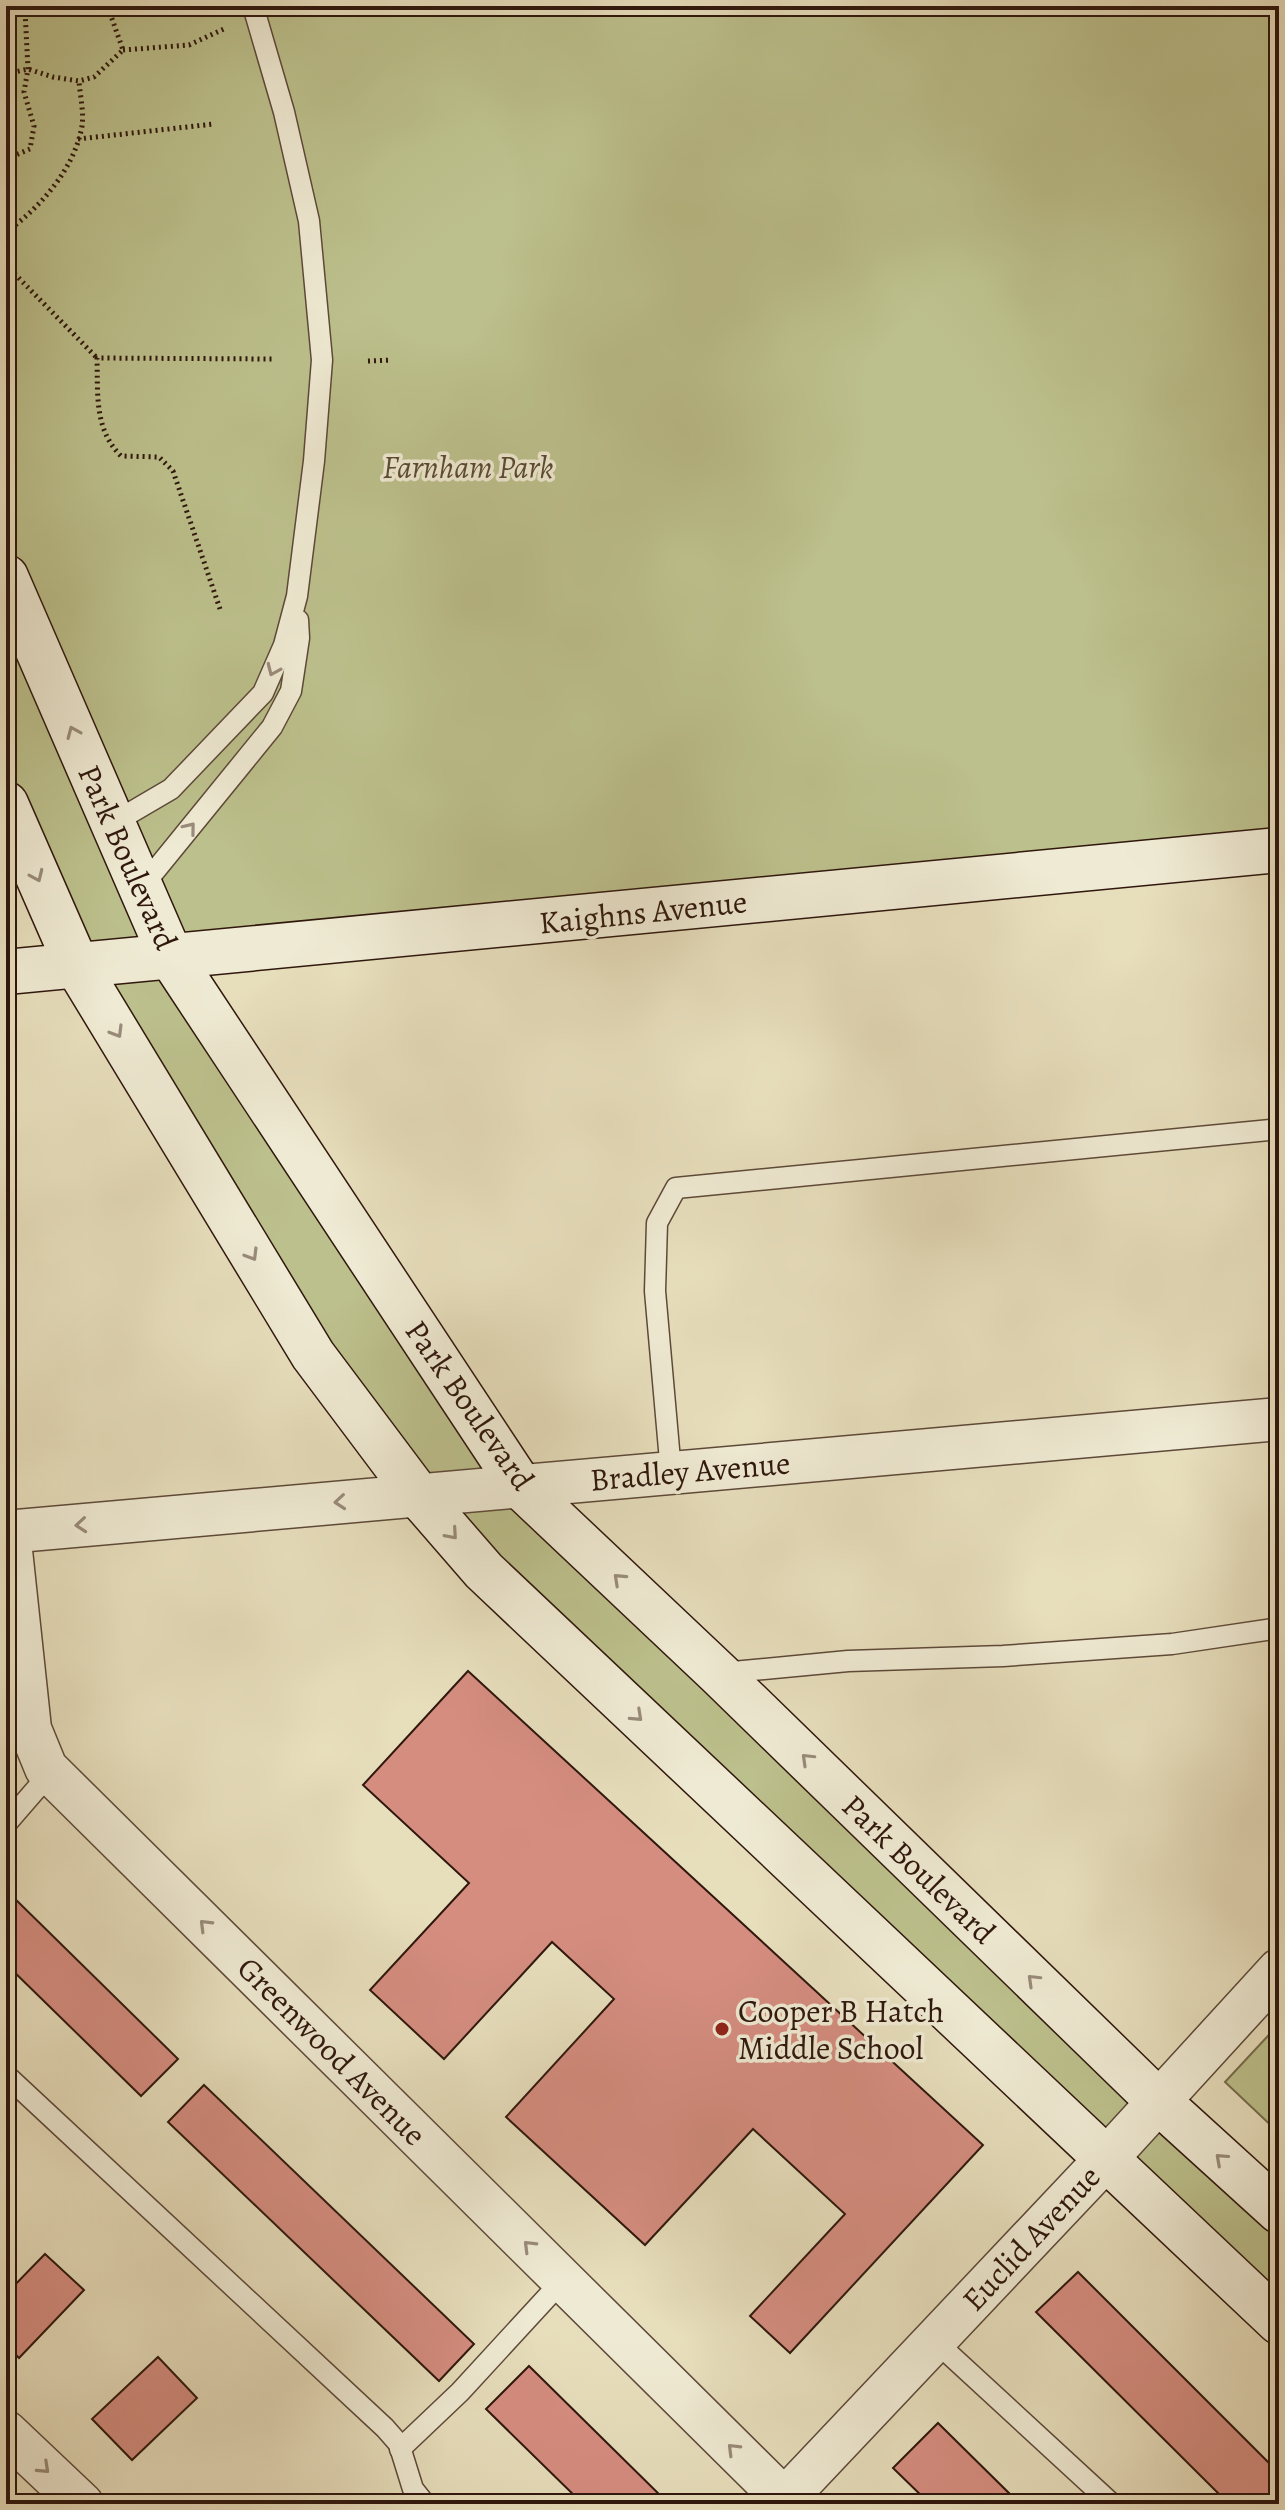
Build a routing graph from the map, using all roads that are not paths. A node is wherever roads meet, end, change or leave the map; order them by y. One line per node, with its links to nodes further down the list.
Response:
1 (255, 10): 3 (lane)
2 (6, 577): 5 (street, Park Boulevard, one-way to 2)
3 (297, 596): 5 (lane, one-way to 5); 7 (lane, one-way to 3)
4 (6, 804): 9 (street, one-way to 9)
5 (113, 823): 7 (street, Park Boulevard)
6 (1279, 850): 8 (street, Kaighns Avenue)
7 (141, 888): 8 (street, Park Boulevard)
8 (171, 957): 9 (street, Kaighns Avenue); 14 (street, Park Boulevard)
9 (77, 966): 10 (street, Kaighns Avenue); 15 (street, one-way to 15)
10 (6, 972)
11 (1279, 1129): 13 (lane)
12 (1279, 1419): 13 (street, Bradley Avenue)
13 (671, 1472): 14 (street, Bradley Avenue)
14 (521, 1487): 15 (street, Bradley Avenue); 18 (street, Park Boulevard, one-way to 14)
15 (418, 1495): 16 (street, Bradley Avenue, one-way to 16); 24 (street, one-way to 24)
16 (8, 1532): 19 (street, Greenwood Avenue)
17 (1279, 1628): 18 (lane)
18 (718, 1673): 23 (street, Park Boulevard, one-way to 18)
19 (51, 1772): 20 (lane); 26 (street, Greenwood Avenue, one-way to 19)
20 (6, 1824)
21 (1279, 1970): 23 (street, Euclid Avenue)
22 (6, 2075): 30 (lane)
23 (1159, 2102): 24 (street, Euclid Avenue); 25 (street, Park Boulevard, one-way to 23)
24 (1106, 2159): 27 (street); 28 (street, Euclid Avenue)
25 (1279, 2211)
26 (563, 2280): 30 (lane); 31 (street, Greenwood Avenue, one-way to 26)
27 (1279, 2322)
28 (935, 2341): 31 (street, Euclid Avenue); 34 (lane)
29 (6, 2432): 32 (street, one-way to 32)
30 (400, 2449): 33 (lane)
31 (784, 2503)
32 (82, 2504)
33 (425, 2504)
34 (1112, 2504)

